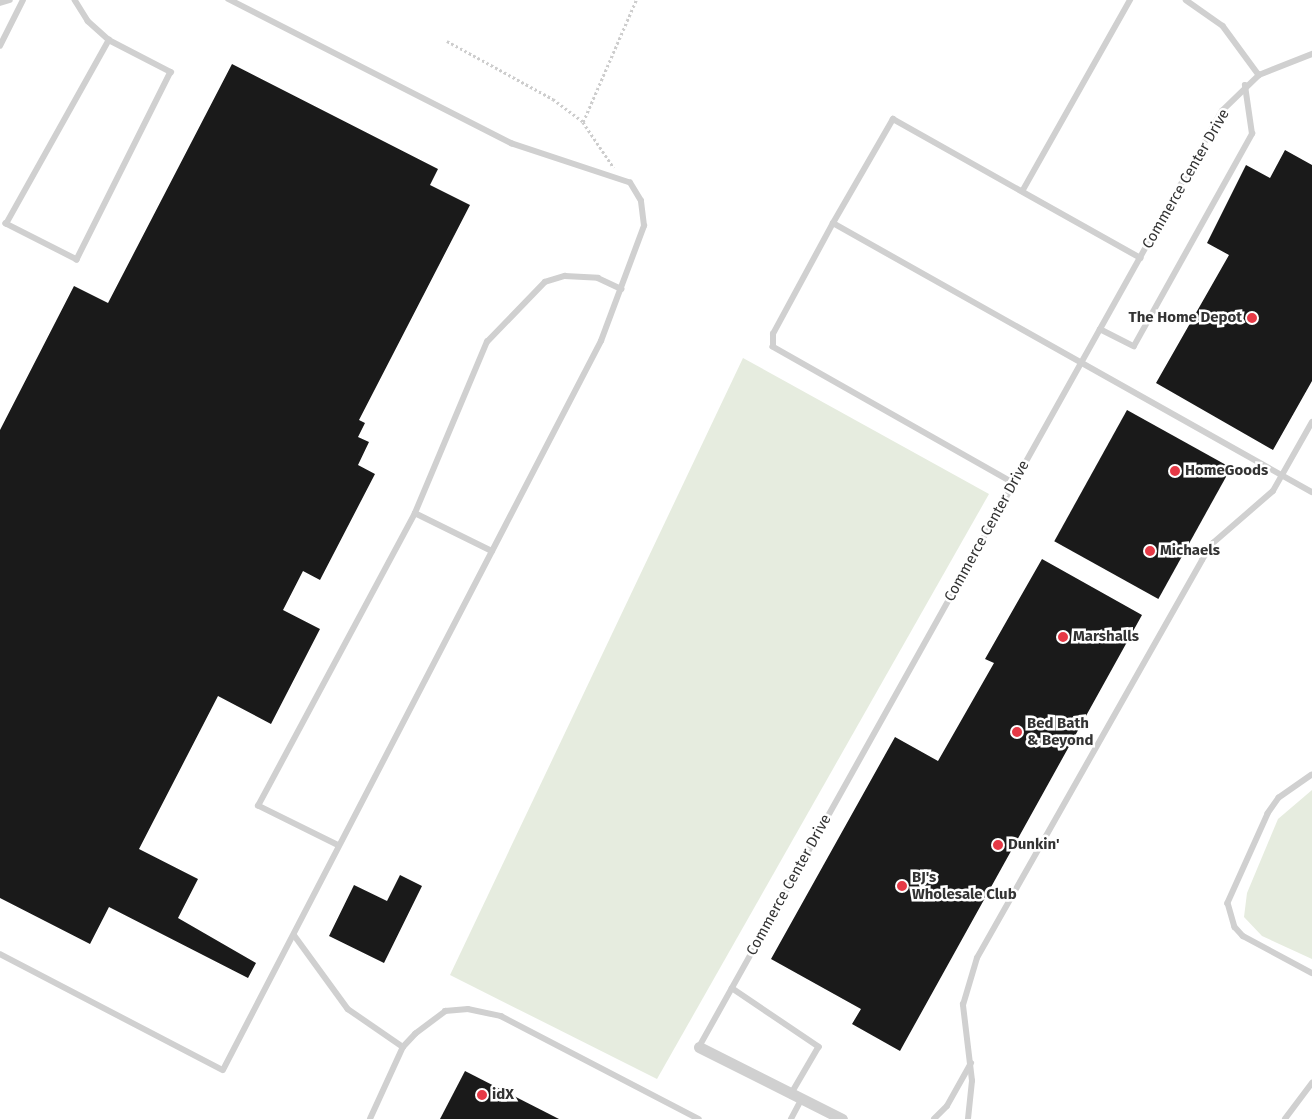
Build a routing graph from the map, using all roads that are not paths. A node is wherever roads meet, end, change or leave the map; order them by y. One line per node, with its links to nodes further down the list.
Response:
1 (10, 0): 7 (lane)
2 (23, 0): 9 (lane)
3 (75, 0): 8 (lane)
4 (229, 0): 16 (lane)
5 (1130, 0): 13 (lane)
6 (1186, 0): 11 (lane)
7 (0, 3)
8 (109, 40): 8 (lane)
9 (0, 46)
10 (1312, 54): 11 (lane, Commerce Center Drive)
11 (1259, 75): 12 (lane, Commerce Center Drive)
12 (1245, 86): 15 (lane, Commerce Center Drive); 17 (lane)
13 (1023, 190): 14 (lane); 15 (lane)
14 (833, 224): 18 (lane); 21 (lane)
15 (1141, 258): 17 (lane, Commerce Center Drive)
16 (622, 289): 23 (lane); 24 (lane)
17 (1100, 329): 18 (lane, Commerce Center Drive)
18 (1081, 364): 20 (lane); 21 (lane, Commerce Center Drive)
19 (1312, 422): 20 (lane)
20 (1283, 476): 22 (lane); 33 (lane)
21 (1013, 483): 30 (lane, Commerce Center Drive)
22 (1312, 492)
23 (415, 513): 24 (lane); 26 (lane)
24 (492, 551): 26 (lane)
25 (1312, 775): 29 (lane)
26 (339, 846): 27 (lane)
27 (295, 936): 28 (lane); 31 (lane)
28 (0, 954)
29 (1312, 973)
30 (732, 988): 32 (lane, Commerce Center Drive); 35 (lane)
31 (403, 1047): 36 (lane); 37 (lane)
32 (699, 1047): 35 (street)
33 (971, 1063): 40 (lane); 41 (lane)
34 (1312, 1083): 42 (lane)
35 (796, 1097): 38 (lane); 39 (street)
36 (370, 1119)
37 (699, 1119)
38 (791, 1119)
39 (842, 1119)
40 (934, 1119)
41 (968, 1119)
42 (1285, 1119)

